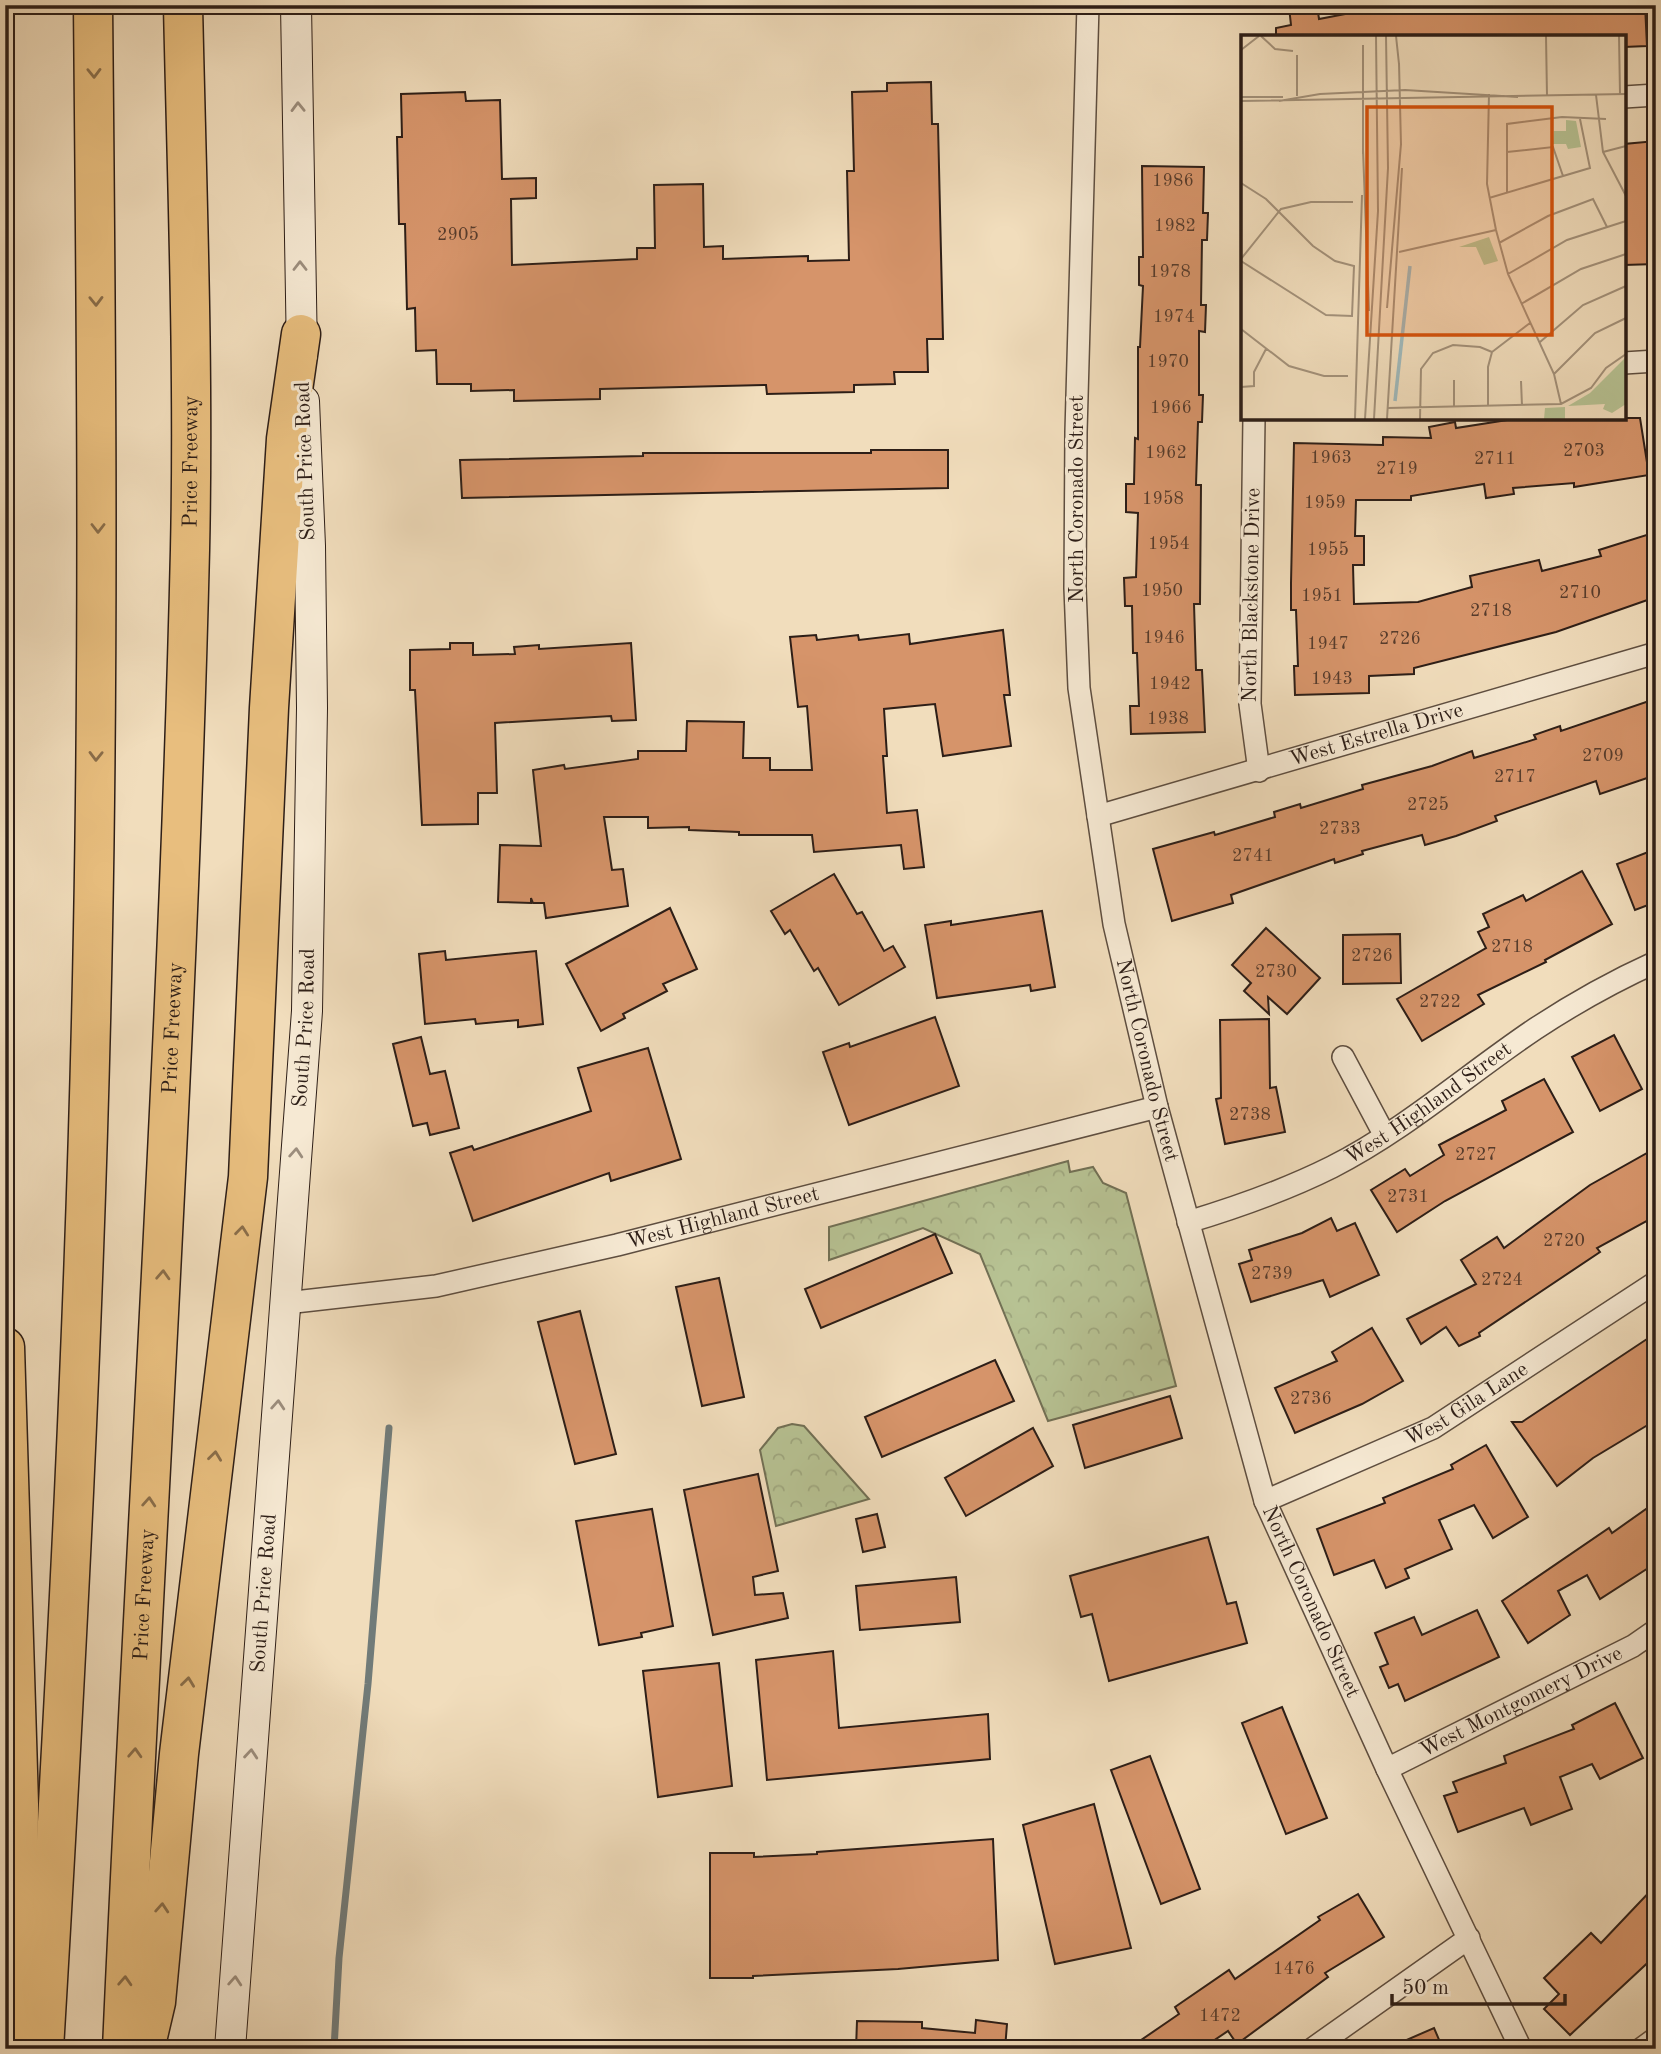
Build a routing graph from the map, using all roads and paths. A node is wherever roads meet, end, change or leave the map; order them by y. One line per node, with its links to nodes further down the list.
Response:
1 (93, 5): 28 (highway, one-way to 28)
2 (183, 5): 29 (highway, Price Freeway, one-way to 2)
3 (296, 5): 7 (main road, South Price Road, one-way to 3)
4 (1088, 5): 13 (street, North Coronado Street)
5 (1656, 95): 6 (street)
6 (1626, 97)
7 (301, 334): 20 (main road, South Price Road, one-way to 7); 30 (highway, one-way to 7)
8 (1656, 360): 9 (street)
9 (1626, 363)
10 (1254, 420): 12 (street, North Blackstone Drive)
11 (1656, 653): 12 (street, West Estrella Drive)
12 (1259, 771): 13 (street, West Estrella Drive)
13 (1098, 816): 16 (street, North Coronado Street)
14 (1656, 962): 17 (street, West Highland Street)
15 (1343, 1057): 17 (street)
16 (1157, 1107): 18 (street, North Coronado Street); 20 (street, West Highland Street)
17 (1384, 1134): 18 (street, West Highland Street)
18 (1188, 1222): 22 (street, North Coronado Street)
19 (1656, 1282): 22 (street, West Gila Lane)
20 (286, 1303): 31 (main road, South Price Road, one-way to 20)
21 (5, 1347): 27 (highway)
22 (1265, 1501): 24 (street, North Coronado Street)
23 (1656, 1630): 24 (street, West Montgomery Drive)
24 (1387, 1769): 25 (street, North Coronado Street)
25 (1469, 1938): 32 (street); 33 (street, North Coronado Street)
26 (1656, 2038): 34 (street)
27 (24, 2049)
28 (44, 2049)
29 (122, 2049)
30 (145, 2049)
31 (230, 2049)
32 (1312, 2049)
33 (1521, 2049)
34 (1640, 2049)

